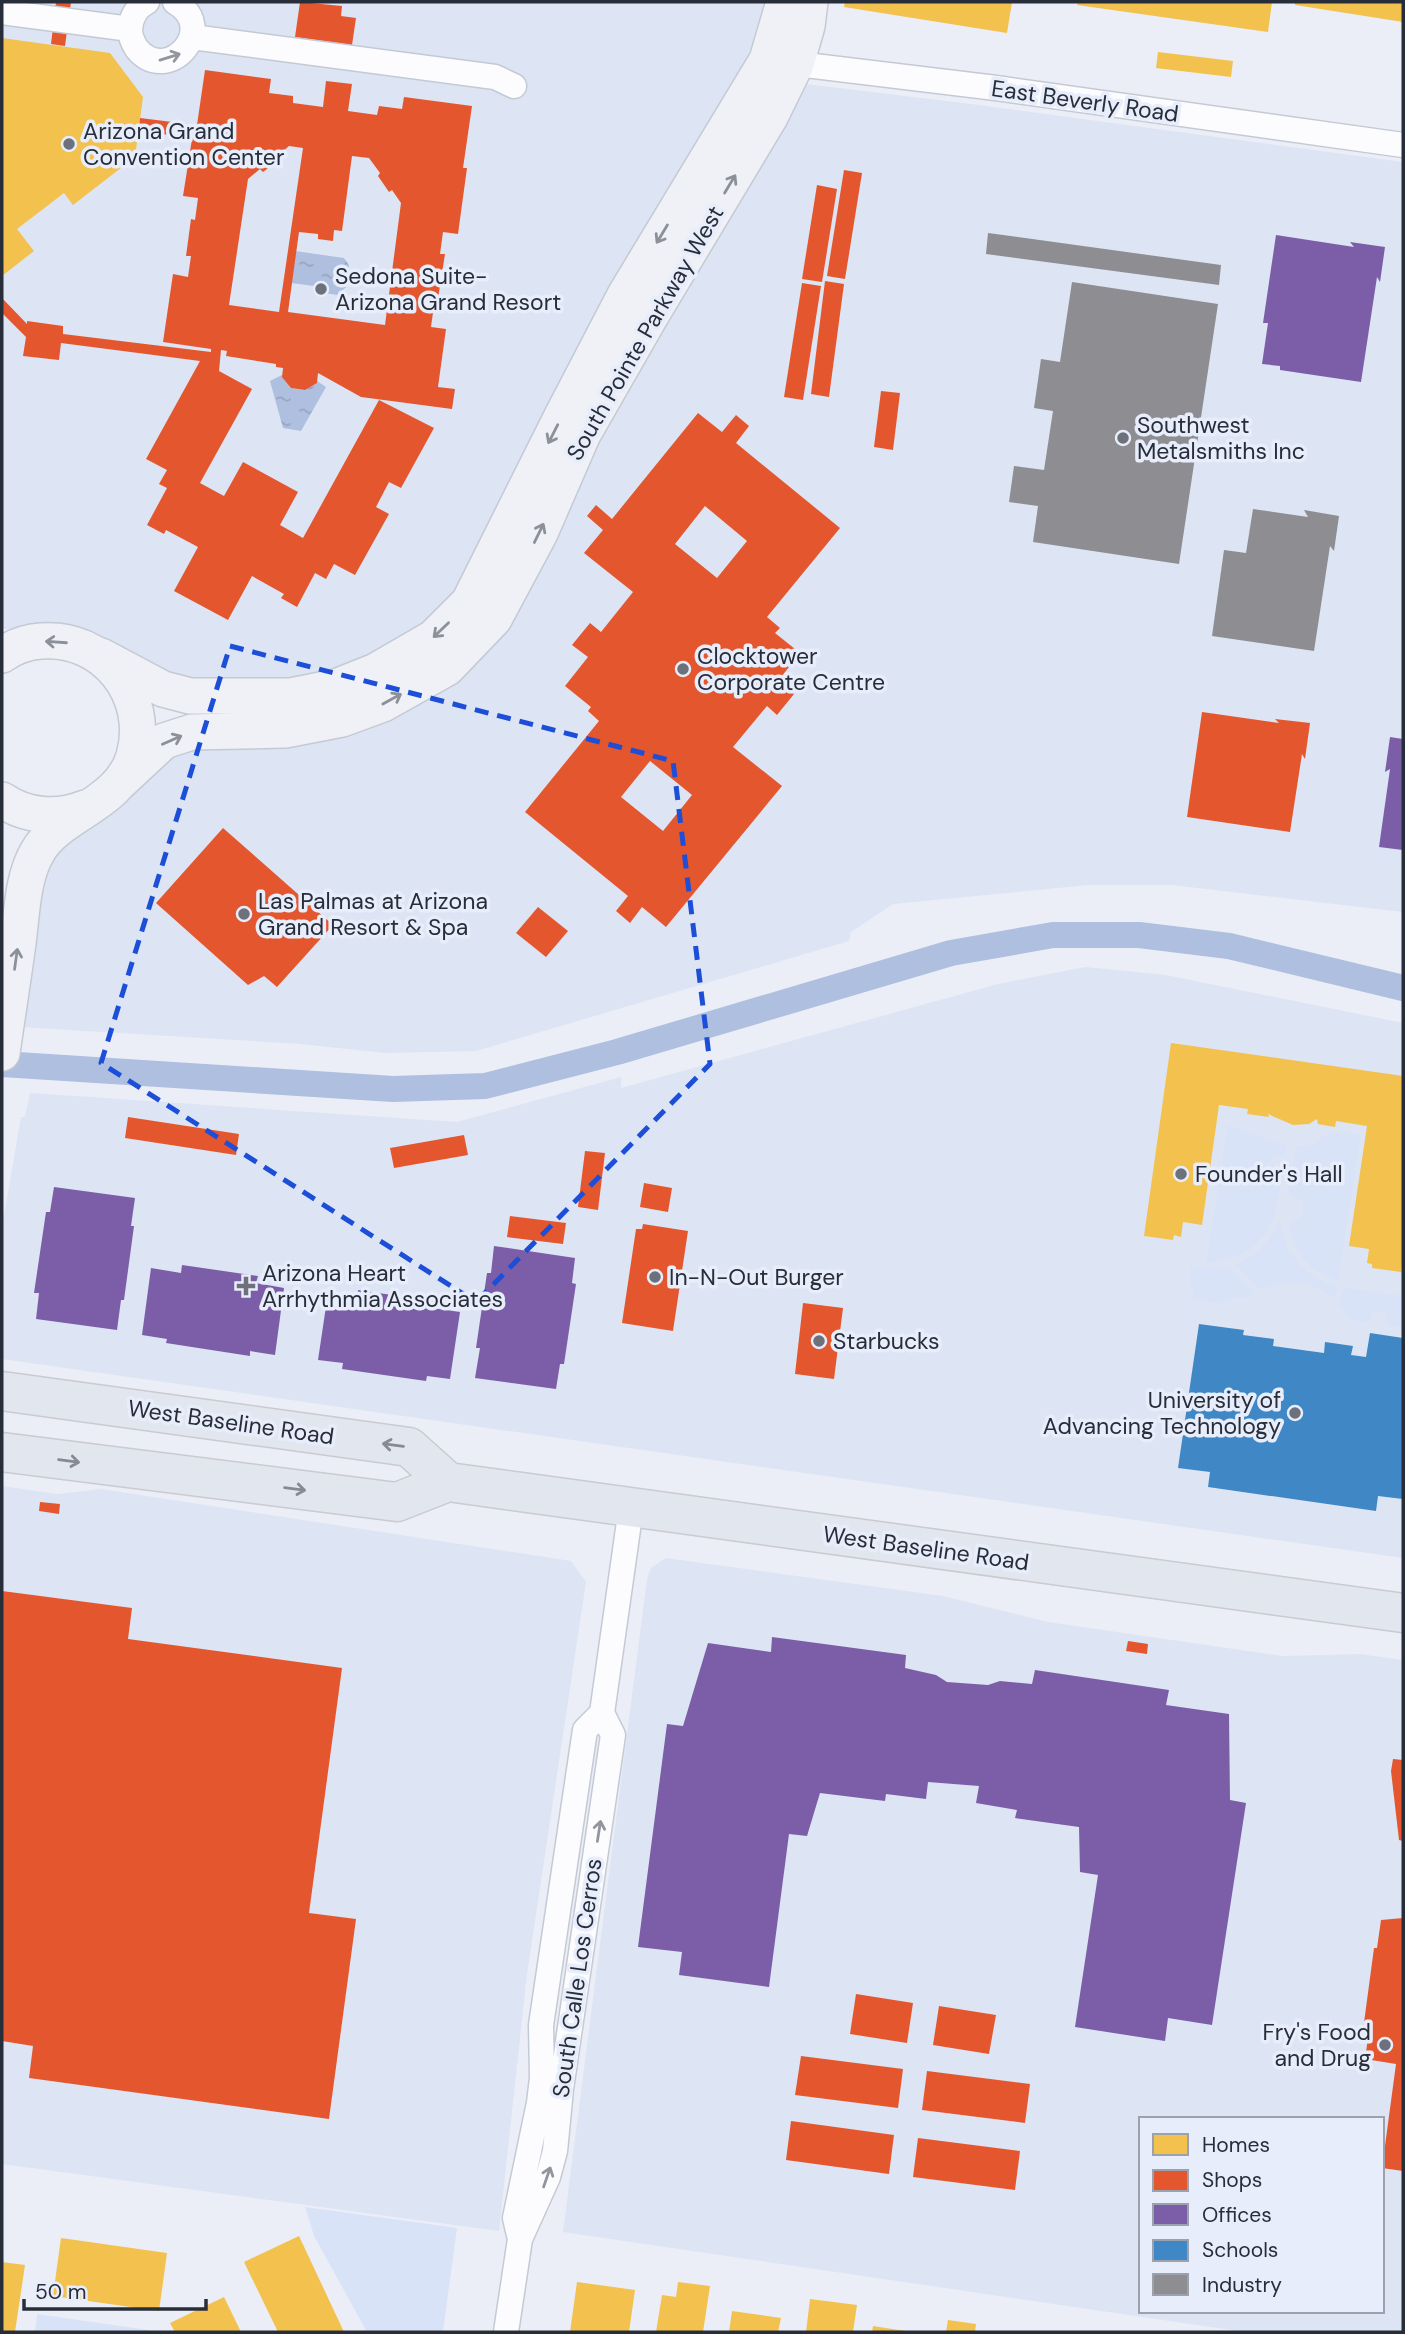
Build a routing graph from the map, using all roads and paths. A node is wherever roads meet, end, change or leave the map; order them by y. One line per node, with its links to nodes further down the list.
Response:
1 (147, 2): 6 (street)
2 (175, 2): 7 (street)
3 (785, 2): 8 (street, South Pointe Parkway West)
4 (810, 2): 8 (street, South Pointe Parkway West)
5 (2, 12): 6 (street)
6 (130, 29): 7 (street, one-way to 7)
7 (192, 37): 9 (street)
8 (781, 62): 10 (street, East Beverly Road); 12 (street, South Pointe Parkway West, one-way to 12); 13 (street, South Pointe Parkway West, one-way to 8)
9 (514, 86)
10 (1403, 145)
11 (4, 652): 12 (street, South Pointe Parkway West, one-way to 11)
12 (101, 656): 13 (street)
13 (108, 793): 14 (street); 15 (street, South Pointe Parkway West, one-way to 13)
14 (2, 800)
15 (2, 1052)
16 (2, 1391): 18 (main road, West Baseline Road, one-way to 16)
17 (2, 1452): 18 (main road, West Baseline Road, one-way to 18)
18 (448, 1482): 19 (main road, West Baseline Road)
19 (631, 1508): 20 (main road, West Baseline Road); 21 (street, South Calle Los Cerros)
20 (1403, 1613)
21 (602, 1713): 22 (street, South Calle Los Cerros, one-way to 21); 23 (street, South Calle Los Cerros)
22 (593, 1867): 23 (street); 24 (street, South Calle Los Cerros)
23 (558, 1915): 24 (street); 25 (street, South Calle Los Cerros)
24 (573, 2008): 25 (street, South Calle Los Cerros, one-way to 24)
25 (520, 2239): 26 (street, South Calle Los Cerros)
26 (506, 2332)

